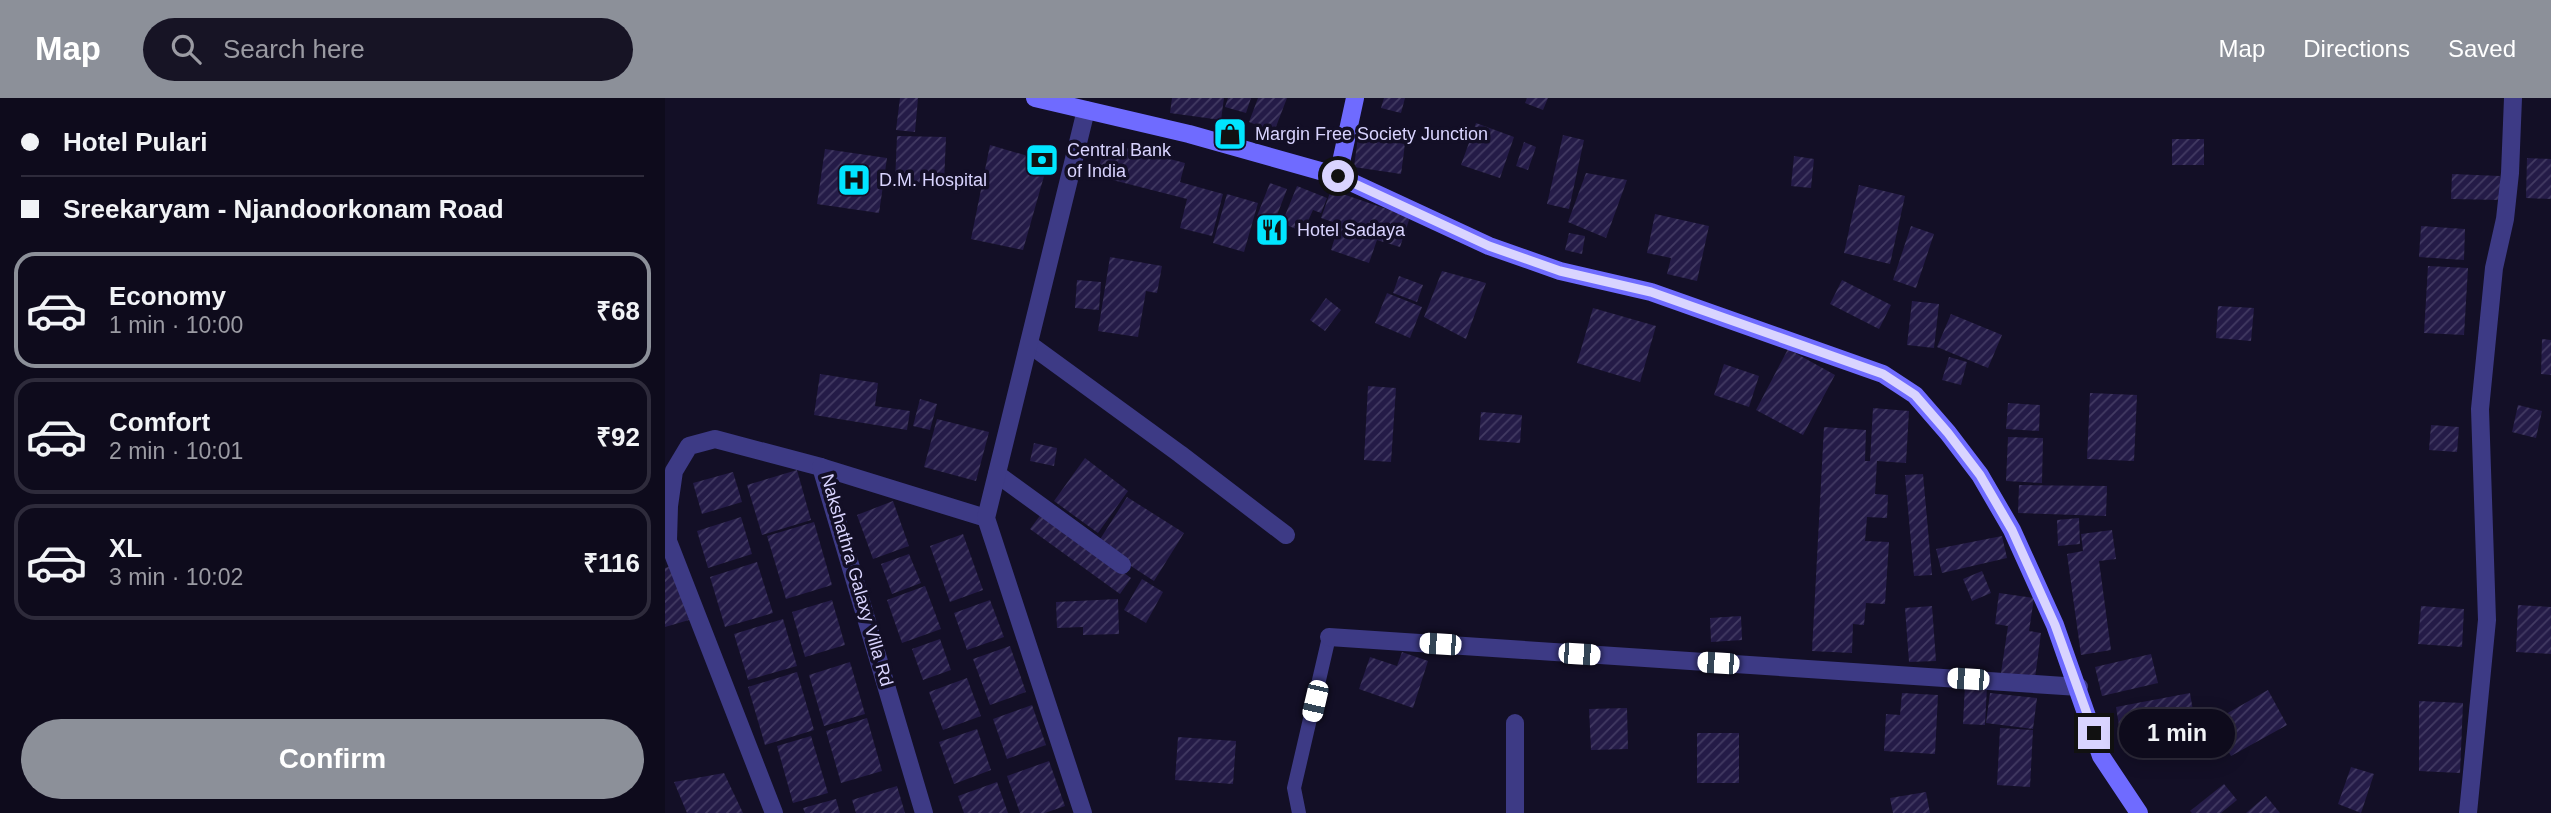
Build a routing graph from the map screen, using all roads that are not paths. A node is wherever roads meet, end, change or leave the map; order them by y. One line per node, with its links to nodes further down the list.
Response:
1 (1035, 98): 4 (main road)
2 (1355, 98): 5 (main road)
3 (2513, 98): 21 (street)
4 (1086, 110): 5 (main road); 6 (street)
5 (1338, 176): 13 (main road)
6 (1029, 344): 8 (street); 10 (street)
7 (821, 467): 9 (street, Nakshathra Galaxy Villa Rd); 15 (street); 16 (street, Nakshathra Galaxy Villa Rd)
8 (997, 474): 9 (street); 11 (street)
9 (986, 518): 17 (street)
10 (1286, 535)
11 (1122, 565)
12 (1329, 637): 13 (street); 18 (lane)
13 (2079, 687): 20 (main road)
14 (1515, 723): 19 (street)
15 (774, 813)
16 (924, 813)
17 (1083, 813)
18 (1299, 813)
19 (1515, 813)
20 (2139, 813)
21 (2468, 813)

